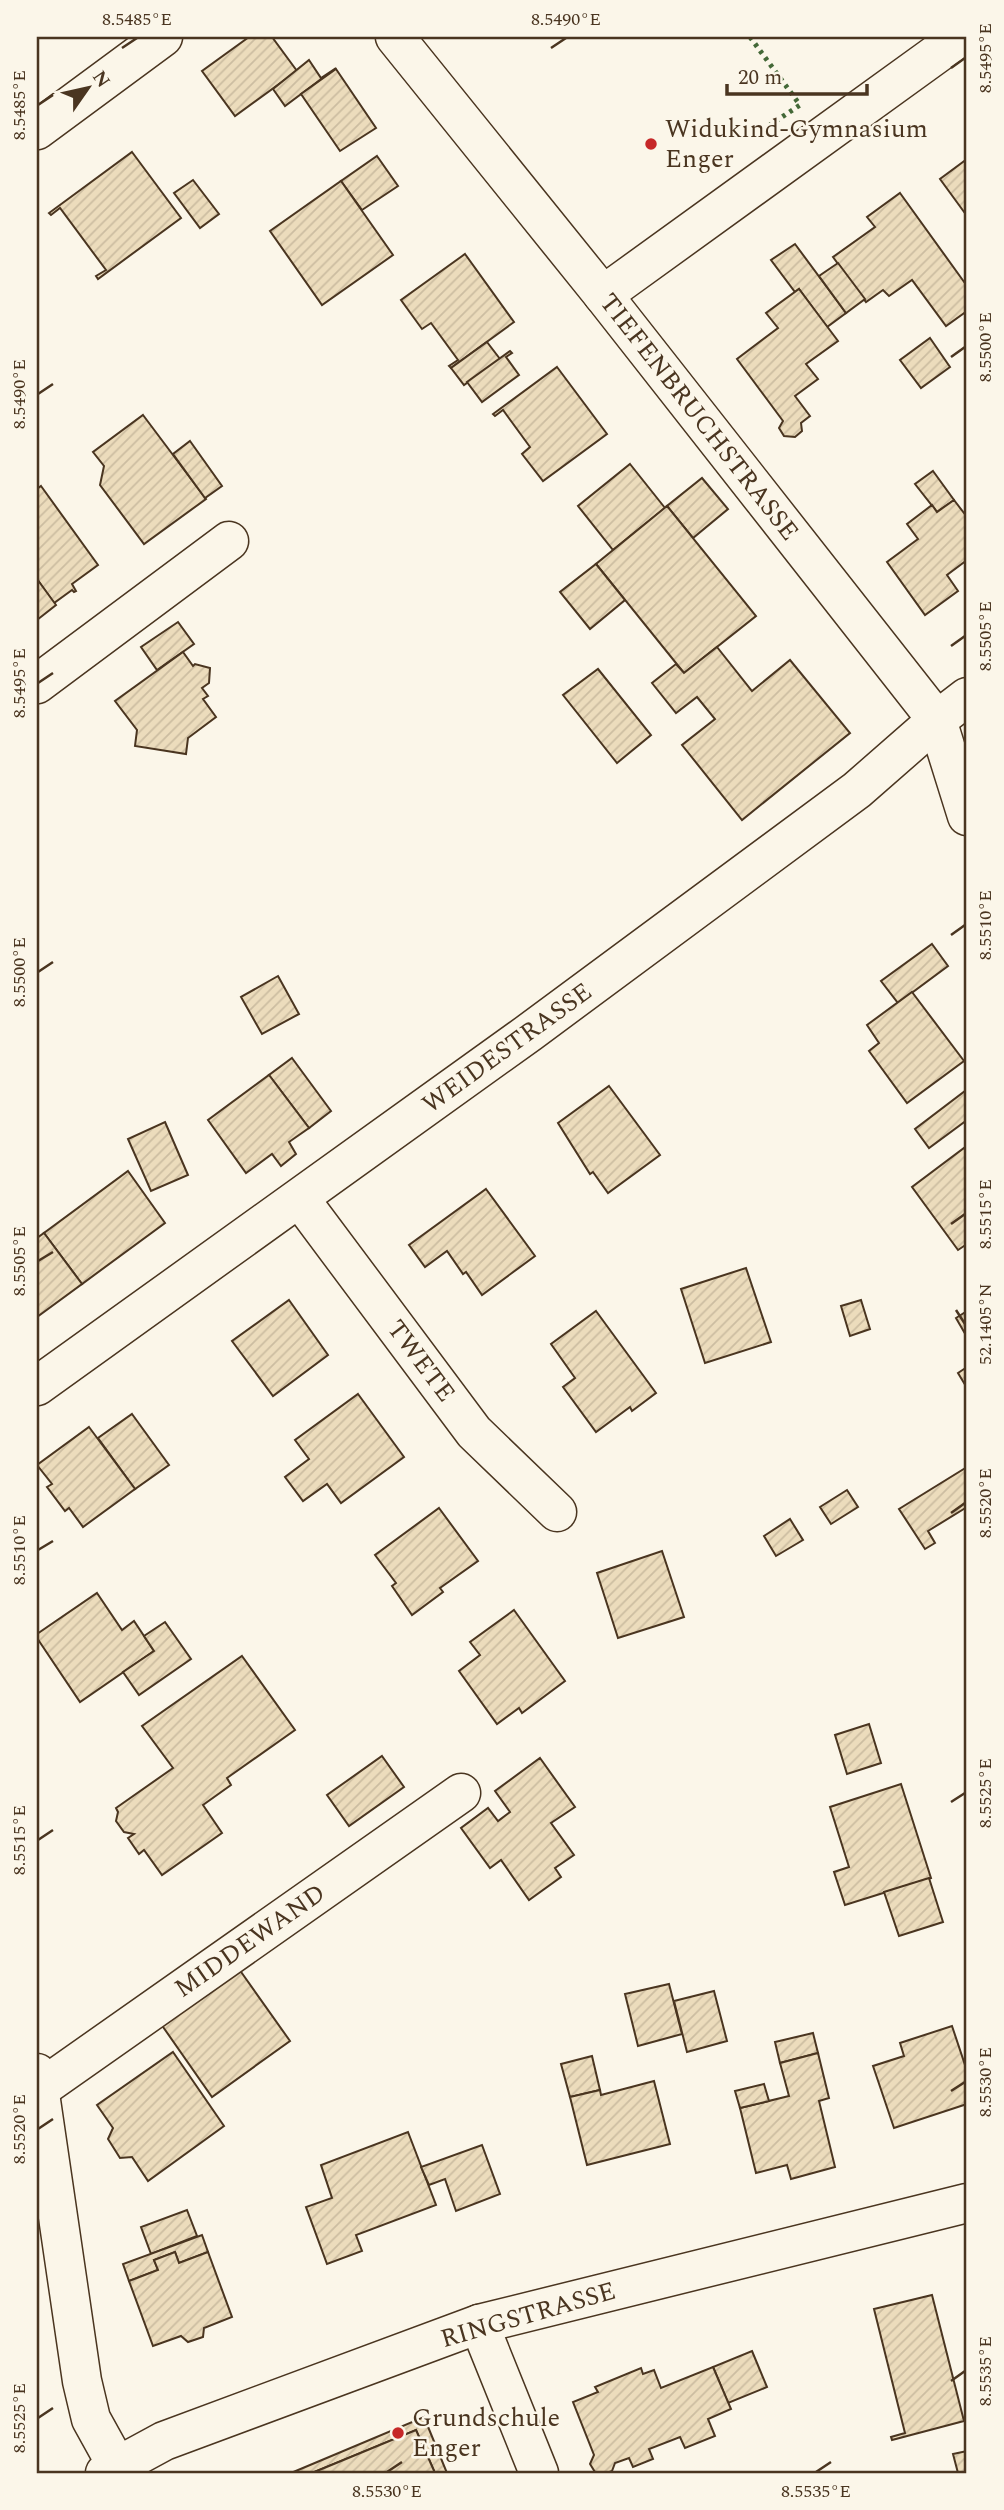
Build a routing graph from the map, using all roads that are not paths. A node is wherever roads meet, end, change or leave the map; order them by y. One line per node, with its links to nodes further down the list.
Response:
1 (163, 37): 4 (street)
2 (395, 37): 5 (street, TIEFENBRUCHSTRASSE)
3 (960, 37): 5 (street)
4 (37, 130)
5 (603, 295): 9 (street, TIEFENBRUCHSTRASSE)
6 (229, 541): 7 (street)
7 (37, 684)
8 (967, 697): 9 (street, WEIDESTRASSE)
9 (937, 720): 10 (street, TIEFENBRUCHSTRASSE); 11 (street, WEIDESTRASSE)
10 (967, 816)
11 (300, 1199): 12 (street, WEIDESTRASSE); 13 (street, TWETE)
12 (37, 1386)
13 (557, 1512)
14 (461, 1793): 15 (street, MIDDEWAND)
15 (38, 2081): 18 (street)
16 (967, 2203): 17 (street, RINGSTRASSE)
17 (479, 2324): 18 (street, RINGSTRASSE); 19 (street)
18 (111, 2470)
19 (539, 2473)

